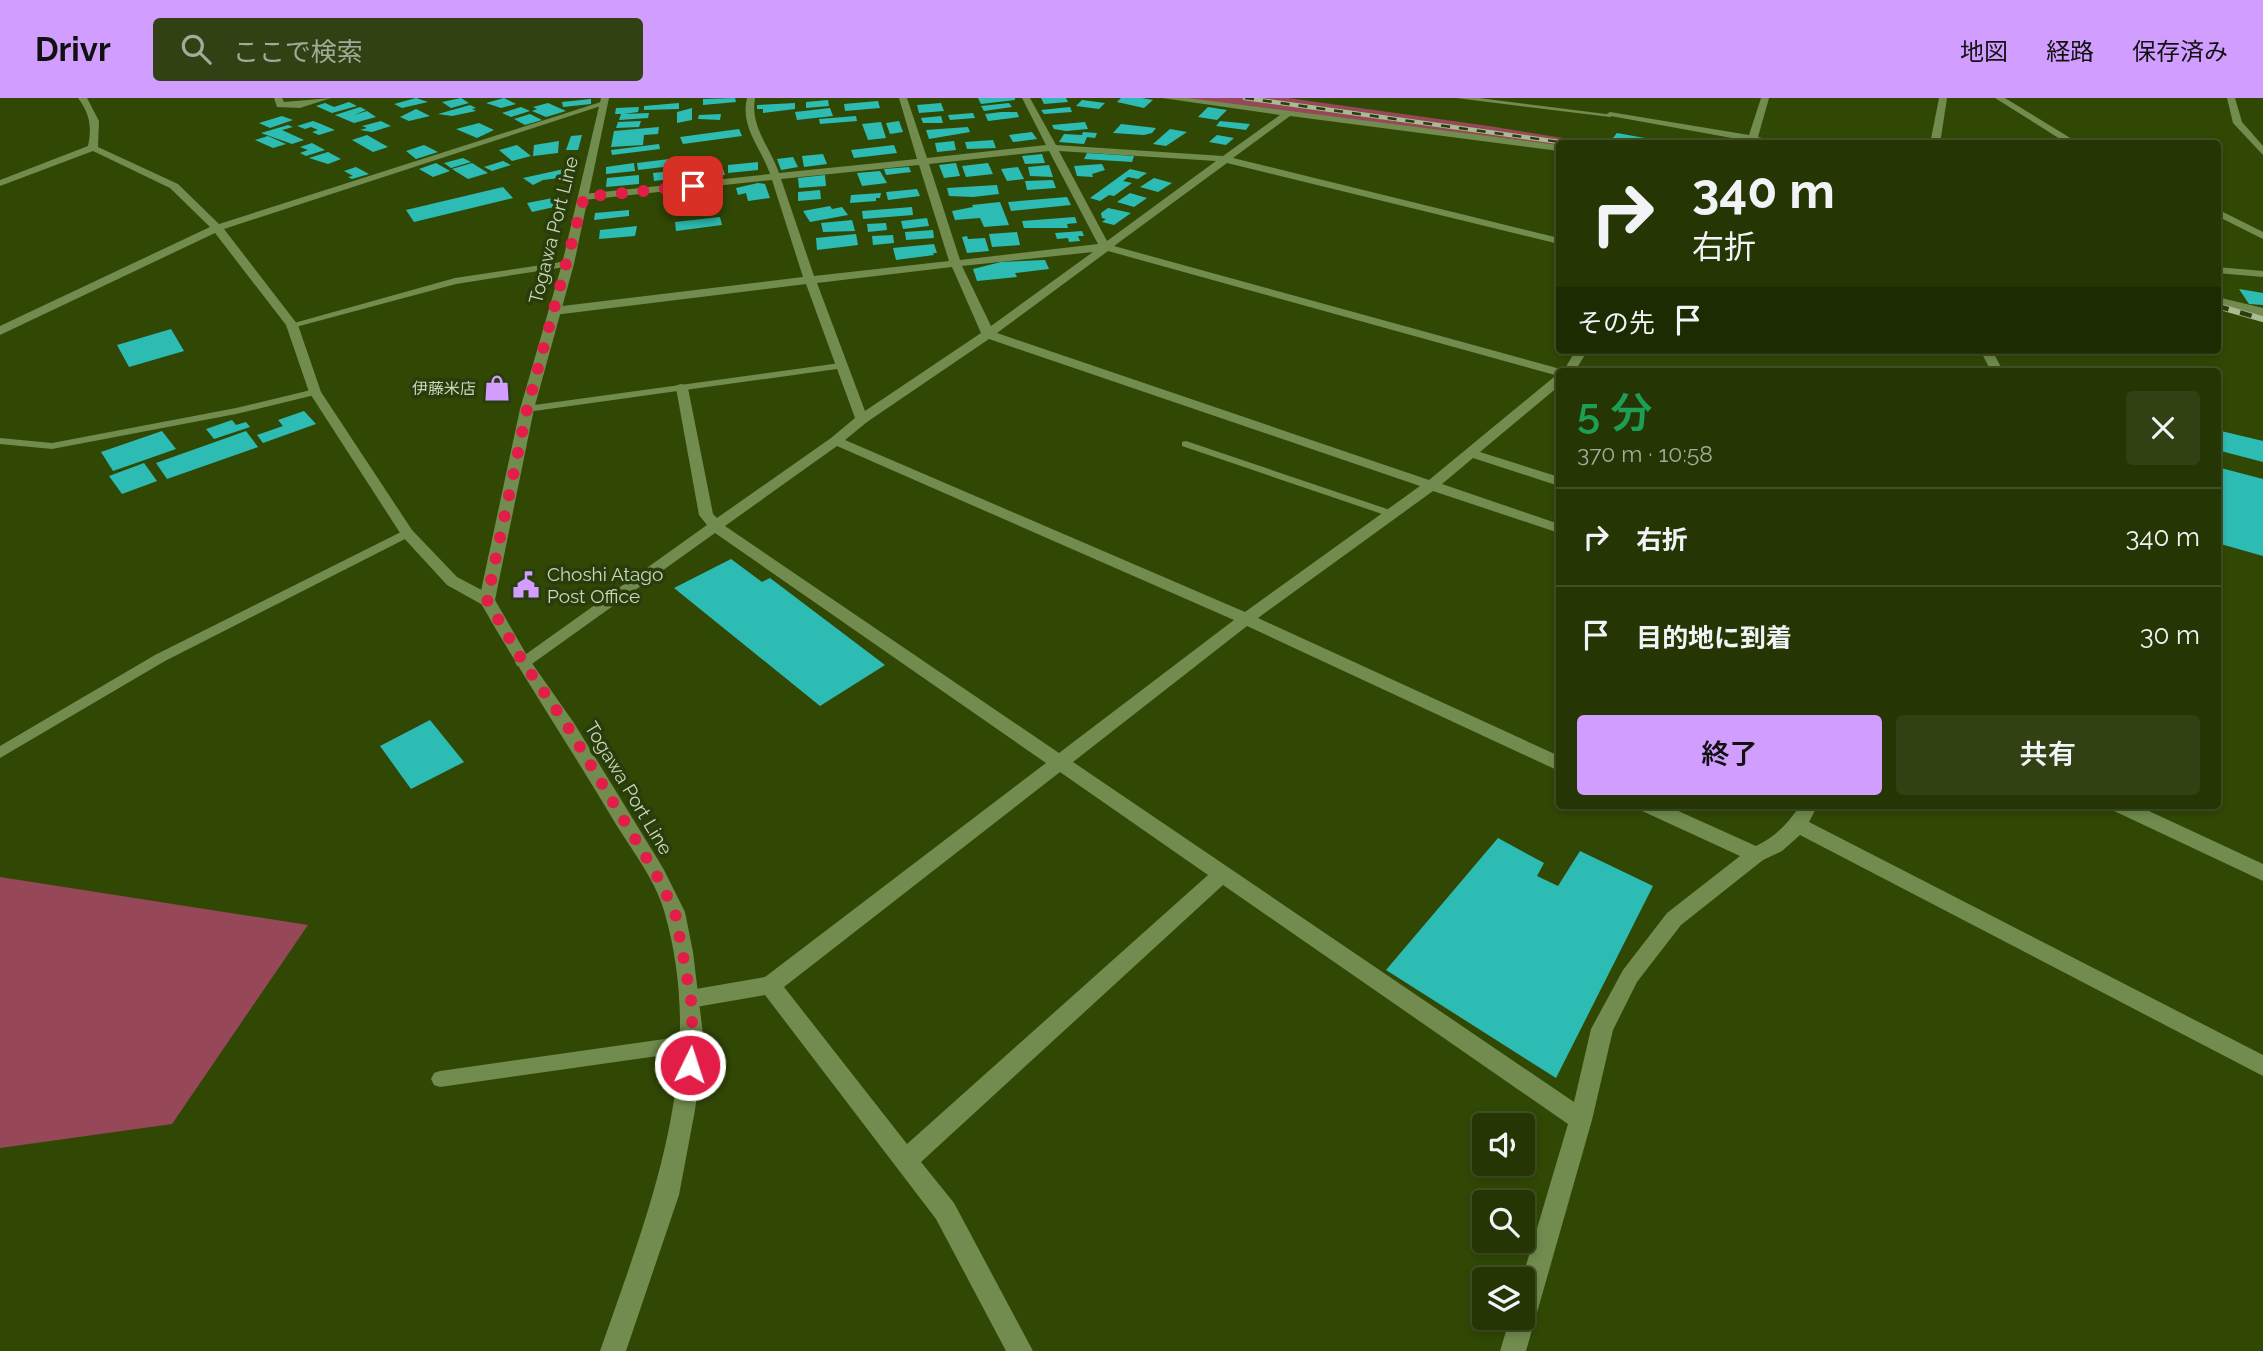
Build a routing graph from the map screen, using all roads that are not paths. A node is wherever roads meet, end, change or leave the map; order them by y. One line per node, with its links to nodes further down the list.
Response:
1 (82, 98): 20 (street)
2 (278, 98): 3 (street)
3 (327, 98)
4 (751, 98): 26 (street)
5 (903, 98): 25 (street)
6 (1026, 98): 21 (street)
7 (1166, 98): 15 (street)
8 (1460, 98): 14 (lane)
9 (1765, 98): 17 (street)
10 (1943, 98): 18 (street)
11 (1999, 98): 19 (street)
12 (2231, 98): 23 (street)
13 (604, 100): 28 (street, Togawa Port Line); 30 (street)
14 (1508, 101): 16 (lane)
15 (1287, 114): 22 (street); 24 (street)
16 (1610, 115): 17 (street)
17 (1748, 140)
18 (1936, 140)
19 (2069, 140)
20 (93, 148): 27 (street); 30 (street)
21 (1050, 148): 24 (street); 25 (street); 33 (street)
22 (1556, 148)
23 (2263, 152)
24 (1223, 159): 32 (street); 33 (street)
25 (923, 162): 26 (street); 35 (street)
26 (774, 178): 28 (street); 38 (street)
27 (0, 183)
28 (584, 197): 34 (street, Togawa Port Line)
29 (2221, 214): 31 (street)
30 (217, 228): 42 (street); 43 (street)
31 (2263, 236)
32 (1556, 240)
33 (1105, 247): 35 (street); 44 (street); 46 (street)
34 (568, 264): 40 (street, Togawa Port Line); 42 (lane)
35 (956, 265): 38 (street); 44 (street)
36 (2221, 270): 37 (lane)
37 (2263, 274)
38 (810, 280): 40 (street); 45 (street)
39 (2221, 301): 41 (street)
40 (554, 311): 50 (street, Togawa Port Line)
41 (2263, 312)
42 (292, 325): 49 (street)
43 (0, 331)
44 (988, 334): 51 (street); 57 (street)
45 (840, 366): 48 (lane); 51 (street)
46 (1556, 371)
47 (1556, 383): 55 (street)
48 (681, 388): 50 (lane); 59 (street)
49 (315, 392): 52 (lane); 61 (street)
50 (527, 409): 62 (street, Togawa Port Line)
51 (862, 419): 53 (street)
52 (0, 441)
53 (836, 441): 59 (street); 63 (street)
54 (1186, 444): 58 (lane)
55 (1473, 454): 56 (street); 57 (street)
56 (1556, 481)
57 (1433, 484): 58 (street); 60 (street)
58 (1392, 514): 63 (street)
59 (715, 527): 64 (street); 67 (street)
60 (1556, 528)
61 (407, 533): 62 (street); 65 (lane)
62 (487, 600): 64 (street, Togawa Port Line)
63 (1246, 620): 66 (street); 67 (street)
64 (523, 662): 75 (street, Togawa Port Line)
65 (0, 753)
66 (1556, 763)
67 (1061, 764): 73 (street); 74 (street)
68 (1656, 809): 71 (street)
69 (2127, 809): 72 (street)
70 (1803, 815): 71 (street); 77 (street)
71 (1756, 855): 79 (street)
72 (2263, 873)
73 (1222, 874): 79 (street); 80 (street)
74 (770, 985): 75 (street); 80 (street)
75 (691, 999): 76 (street, Togawa Port Line)
76 (693, 1043): 78 (lane); 81 (street, Togawa Port Line)
77 (2263, 1066)
78 (440, 1079)
79 (1581, 1120): 83 (street)
80 (906, 1160): 82 (street)
81 (613, 1351)
82 (1020, 1351)
83 (1513, 1351)

